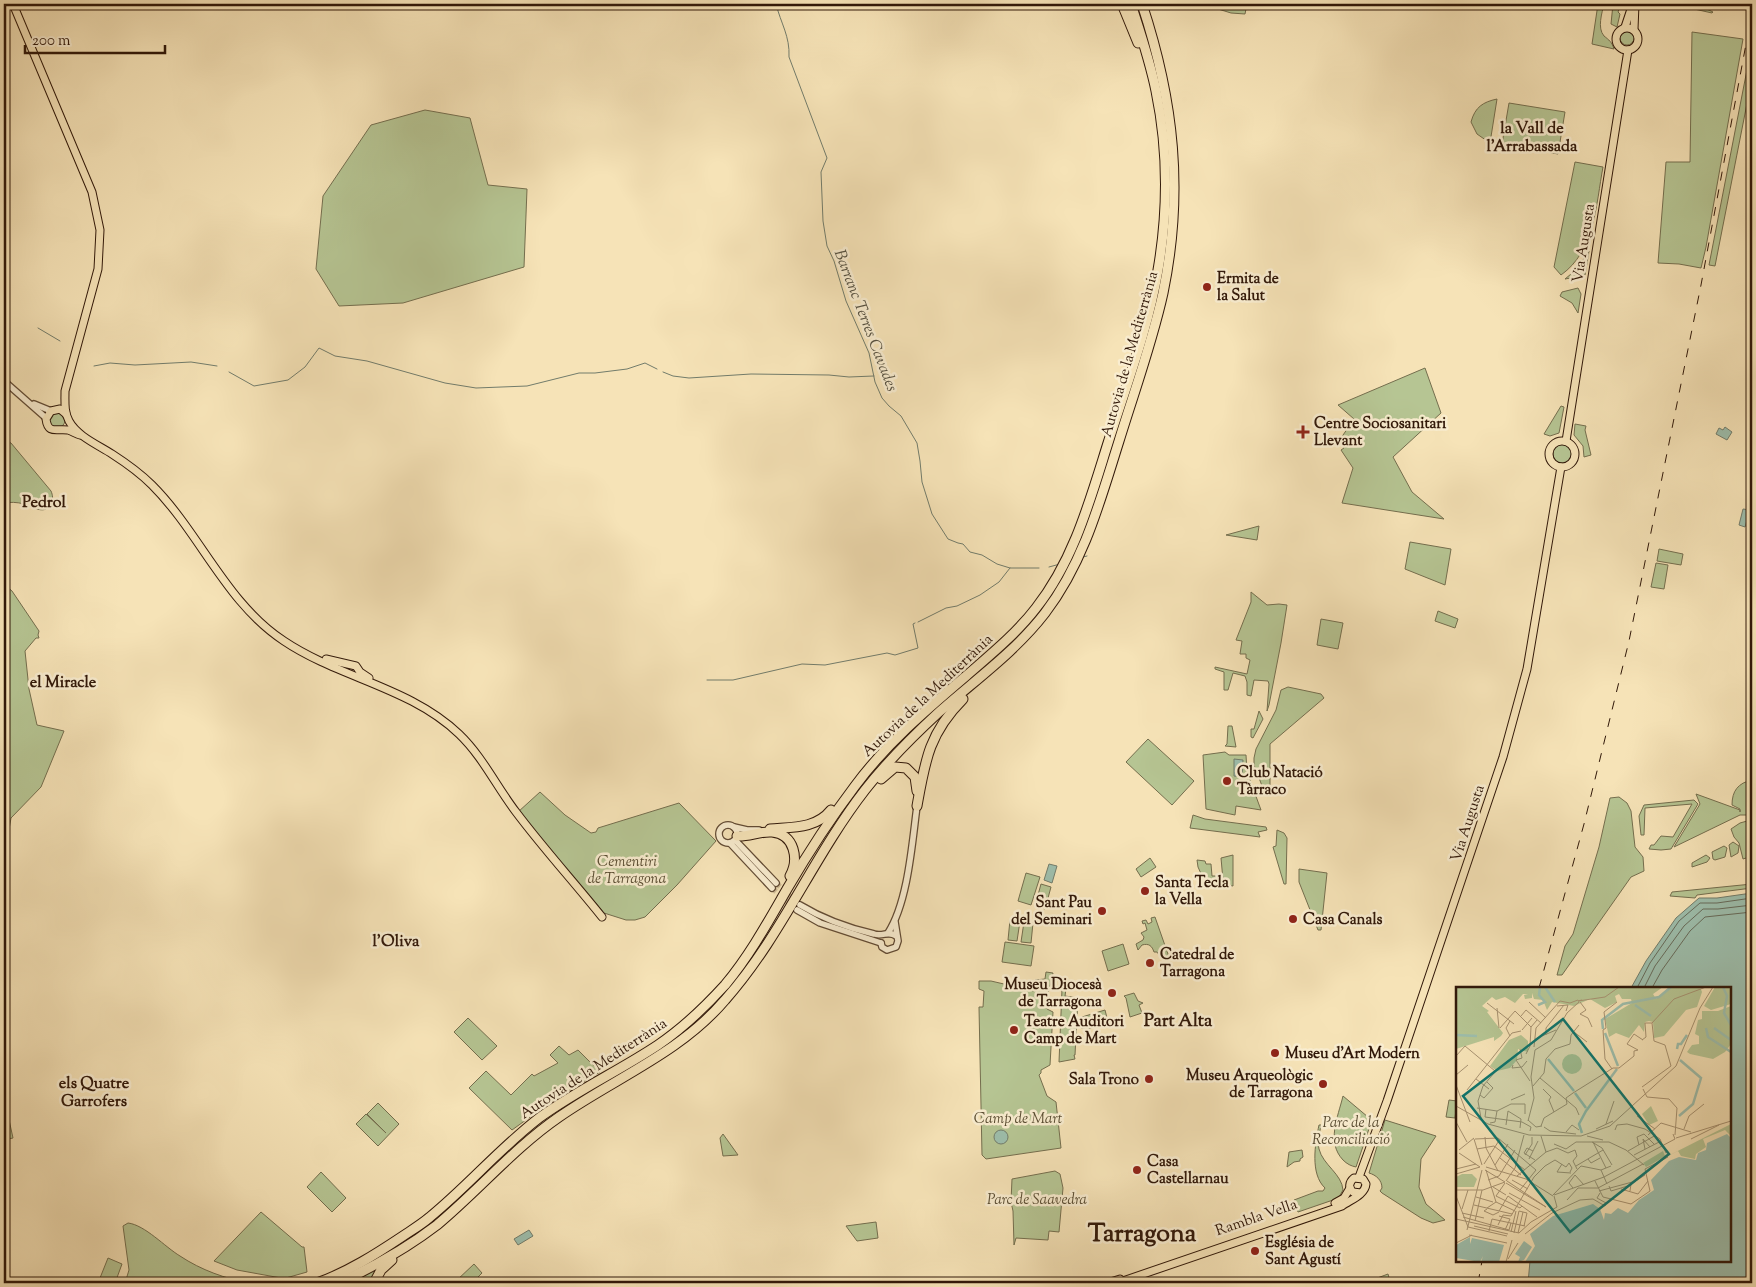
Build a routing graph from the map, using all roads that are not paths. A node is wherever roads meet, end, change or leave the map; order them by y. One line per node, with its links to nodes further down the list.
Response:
1 (13, 4): 11 (main road)
2 (1122, 4): 9 (highway)
3 (1131, 4): 9 (highway, Autovia de la Mediterrània)
4 (1143, 4): 20 (highway, Autovia de la Mediterrània)
5 (1634, 4): 6 (main road); 7 (main road)
6 (1625, 27): 7 (main road); 8 (main road)
7 (1634, 29): 8 (main road)
8 (1628, 50): 18 (main road, Via Augusta)
9 (1165, 168): 21 (highway, Autovia de la Mediterrània)
10 (4, 381): 12 (street)
11 (66, 391): 13 (main road); 14 (main road)
12 (30, 402): 13 (street); 15 (street)
13 (52, 410): 14 (main road); 15 (main road)
14 (67, 416): 16 (main road); 17 (main road)
15 (46, 418): 16 (main road)
16 (60, 430): 17 (main road)
17 (84, 437): 28 (main road)
18 (1566, 441): 19 (main road); 19 (main road)
19 (1561, 467): 34 (main road, Via Augusta)
20 (1002, 659): 22 (highway); 24 (highway, Autovia de la Mediterrània)
21 (857, 783): 25 (highway); 33 (highway, Autovia de la Mediterrània)
22 (917, 806): 24 (highway); 29 (street)
23 (729, 826): 25 (street); 26 (street); 26 (street)
24 (838, 828): 36 (highway, Autovia de la Mediterrània)
25 (769, 829)
26 (734, 840): 27 (street); 33 (highway)
27 (774, 885)
28 (602, 917)
29 (895, 922): 30 (street); 31 (street)
30 (886, 934): 31 (street); 32 (street); 32 (street)
31 (896, 936): 32 (street)
32 (881, 943)
33 (754, 948): 38 (highway, Autovia de la Mediterrània)
34 (1359, 1177): 35 (main road); 37 (main road)
35 (1350, 1188): 37 (main road); 41 (main road, Rambla Vella)
36 (474, 1192): 39 (highway, Autovia de la Mediterrània); 40 (highway)
37 (1361, 1193): 42 (main road, Rambla Vella)
38 (317, 1283)
39 (339, 1283)
40 (374, 1283)
41 (1107, 1283)
42 (1119, 1283)

